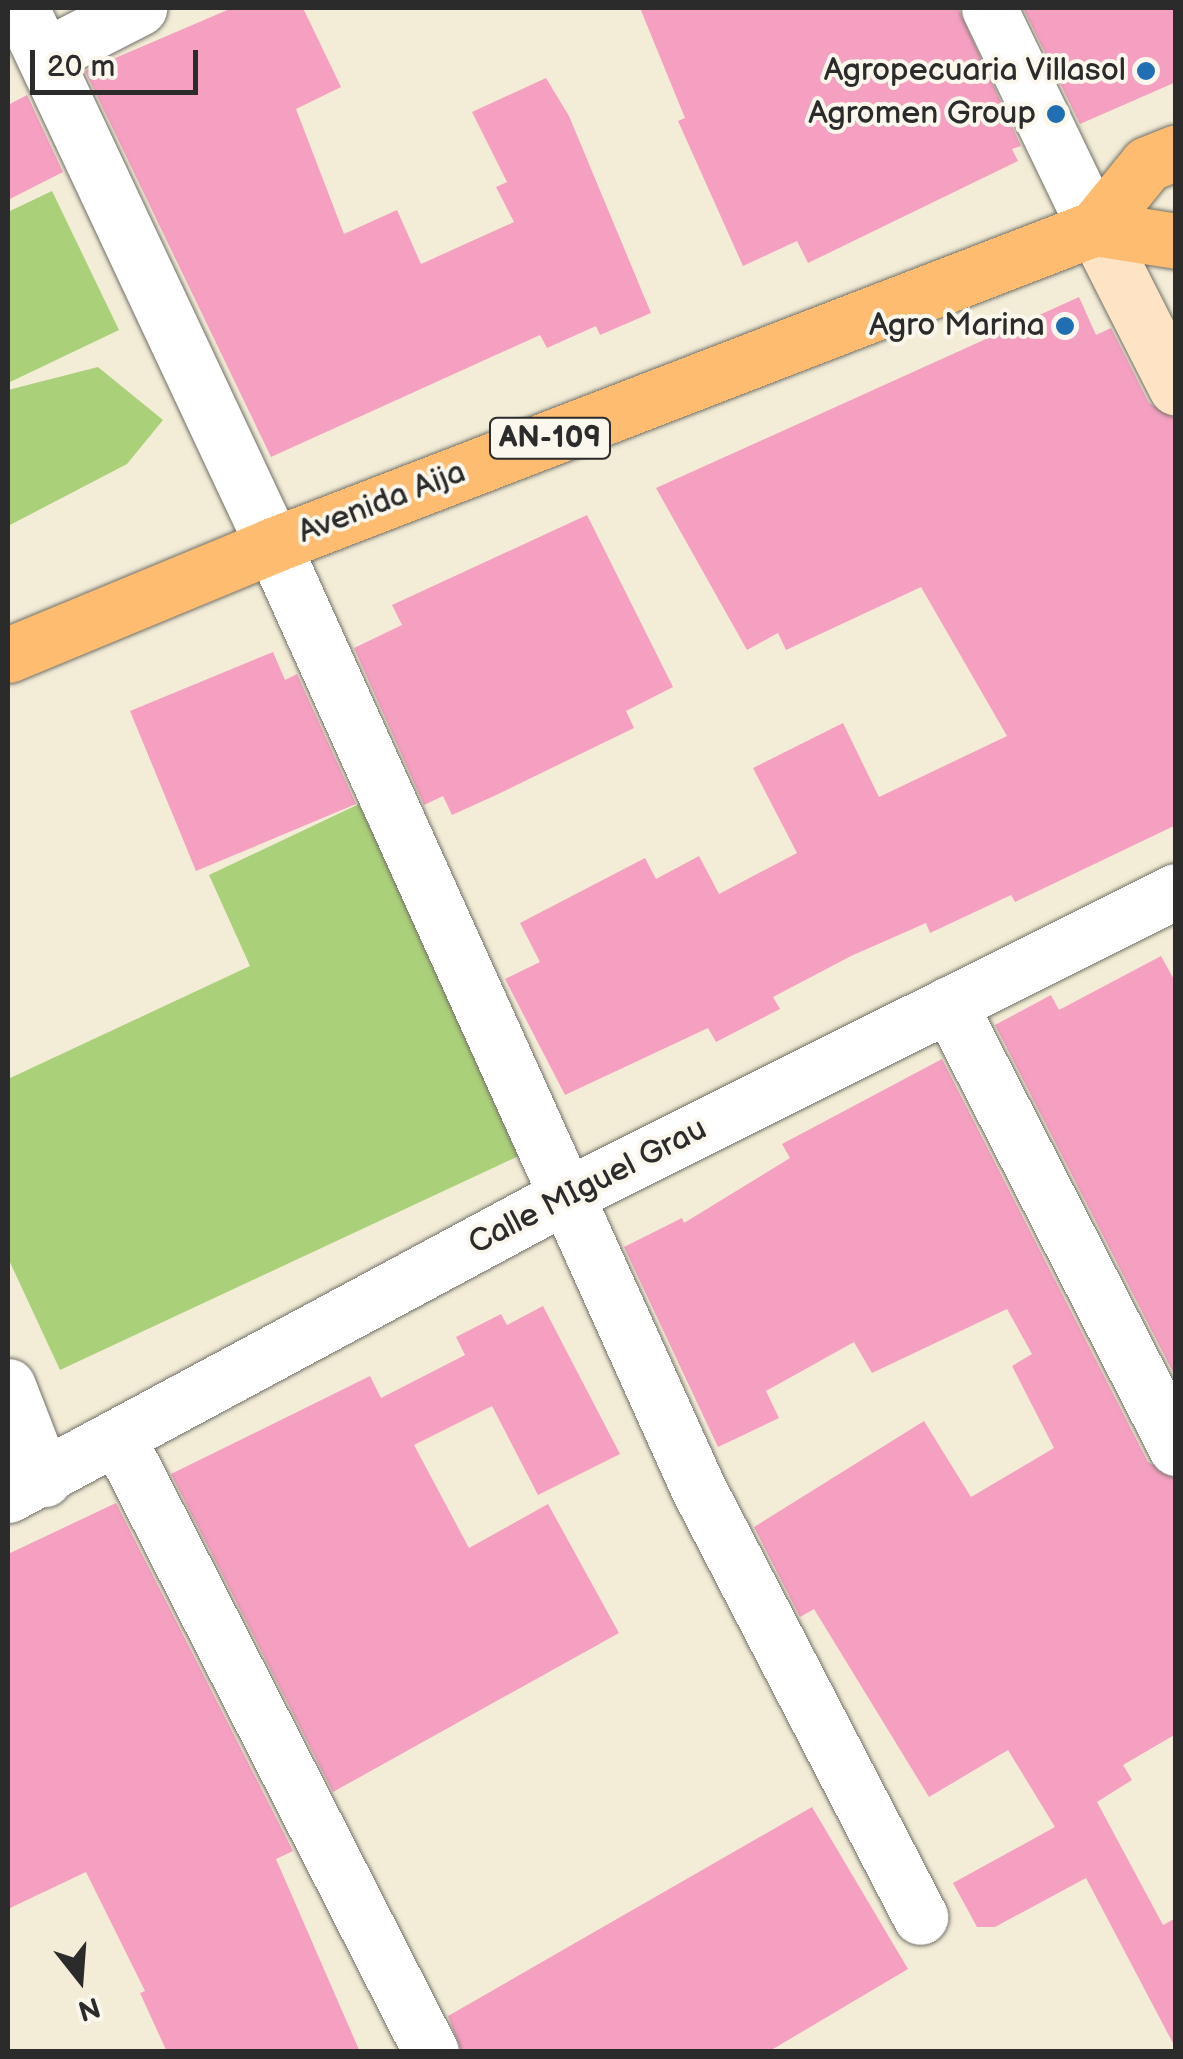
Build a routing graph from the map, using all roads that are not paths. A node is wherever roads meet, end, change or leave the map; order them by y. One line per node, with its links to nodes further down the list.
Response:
1 (22, 8): 4 (street)
2 (138, 8): 4 (street)
3 (989, 8): 6 (street)
4 (45, 56): 9 (street)
5 (1176, 152): 6 (main road, Avenida Aija / AN-109)
6 (1095, 228): 7 (main road); 8 (main road); 9 (main road, Avenida Aija / AN-109)
7 (1176, 241)
8 (1176, 388)
9 (273, 545): 10 (main road, Avenida Aija / AN-109); 13 (street)
10 (8, 655)
11 (1176, 891): 12 (street, Calle MIguel Grau)
12 (949, 1004): 13 (street, Calle MIguel Grau); 16 (street)
13 (569, 1194): 15 (street, Calle MIguel Grau); 18 (street)
14 (8, 1386): 17 (street)
15 (118, 1438): 17 (street, Calle MIguel Grau); 19 (street)
16 (1176, 1448)
17 (26, 1487)
18 (920, 1917)
19 (431, 2052)

